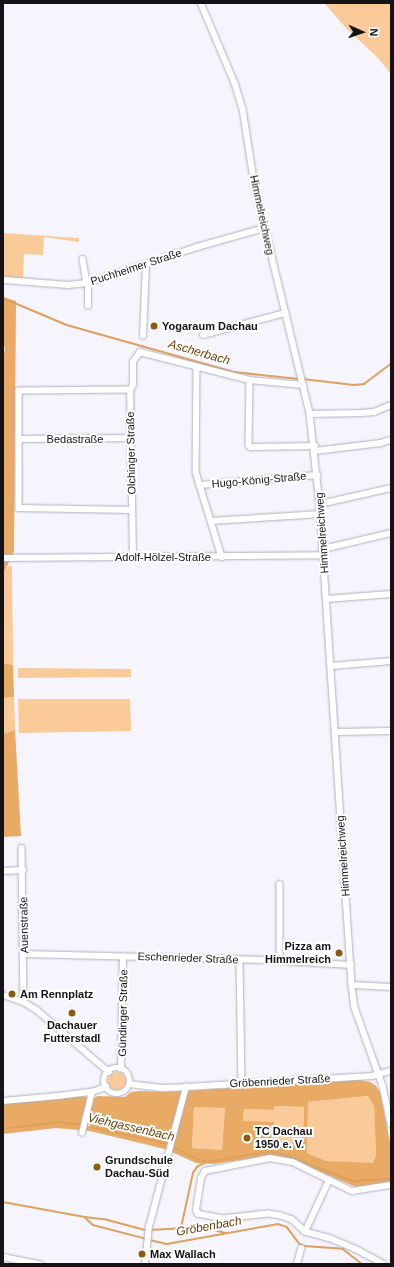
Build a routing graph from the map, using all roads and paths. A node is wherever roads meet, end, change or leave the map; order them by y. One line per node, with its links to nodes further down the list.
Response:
1 (201, 3): 2 (street, Himmelreichweg)
2 (264, 228): 4 (street, Puchheimer Straße); 8 (street, Himmelreichweg)
3 (83, 259): 6 (street)
4 (146, 265): 6 (street, Puchheimer Straße); 10 (street)
5 (5, 280): 6 (street, Puchheimer Straße)
6 (88, 283): 7 (street)
7 (88, 306)
8 (285, 313): 9 (street); 13 (street, Himmelreichweg)
9 (203, 335)
10 (143, 336)
11 (198, 367): 12 (street); 14 (street, Olchinger Straße); 22 (street)
12 (250, 380): 13 (street); 20 (street)
13 (303, 384): 16 (street, Himmelreichweg)
14 (130, 390): 17 (street, Olchinger Straße); 18 (street)
15 (391, 405): 16 (street)
16 (310, 414): 20 (street, Himmelreichweg)
17 (131, 438): 18 (street, Bedastraße); 25 (street, Olchinger Straße)
18 (19, 439): 25 (street)
19 (391, 440): 20 (street)
20 (315, 448): 21 (street, Himmelreichweg)
21 (318, 475): 22 (street, Hugo-König-Straße); 24 (street, Himmelreichweg)
22 (200, 485): 27 (street)
23 (391, 488): 24 (street)
24 (320, 504): 26 (street, Himmelreichweg)
25 (132, 510): 31 (street, Olchinger Straße)
26 (321, 514): 27 (street); 29 (street, Himmelreichweg)
27 (211, 521): 32 (street)
28 (391, 533): 29 (street)
29 (323, 549): 30 (street, Himmelreichweg)
30 (324, 555): 32 (street, Adolf-Hölzel-Straße); 35 (street, Himmelreichweg)
31 (133, 557): 32 (street, Adolf-Hölzel-Straße); 33 (street, Adolf-Hölzel-Straße)
32 (222, 557)
33 (3, 558)
34 (391, 594): 35 (street)
35 (326, 600): 37 (street, Himmelreichweg)
36 (391, 661): 37 (street)
37 (331, 666): 39 (street, Himmelreichweg)
38 (391, 731): 39 (street)
39 (335, 732): 48 (street, Himmelreichweg)
40 (22, 848): 41 (street, Auenstraße)
41 (22, 870): 42 (street); 44 (street, Auenstraße)
42 (3, 871)
43 (280, 884): 47 (street)
44 (24, 954): 45 (street, Eschenrieder Straße); 52 (street, Auenstraße)
45 (123, 957): 46 (street, Eschenrieder Straße); 53 (street, Gündinger Straße)
46 (240, 960): 47 (street, Eschenrieder Straße); 58 (street)
47 (280, 961): 48 (street, Eschenrieder Straße)
48 (351, 965): 49 (street, Himmelreichweg)
49 (352, 985): 50 (street); 56 (street, Himmelreichweg)
50 (391, 987)
51 (3, 995): 52 (street)
52 (24, 1002): 55 (street)
53 (121, 1069): 55 (street); 59 (street)
54 (391, 1071): 56 (street, Gröbenrieder Straße)
55 (109, 1072): 61 (street)
56 (378, 1074): 57 (street, Gröbenrieder Straße); 60 (street)
57 (364, 1076): 58 (street, Gröbenrieder Straße); 60 (street)
58 (242, 1083): 62 (street, Gröbenrieder Straße)
59 (130, 1084): 61 (street); 62 (street, Gröbenrieder Straße)
60 (382, 1086): 65 (street)
61 (106, 1087): 63 (street)
62 (186, 1087): 73 (street)
63 (92, 1092): 64 (street); 66 (street)
64 (3, 1101)
65 (391, 1124)
66 (82, 1133)
67 (329, 1180): 68 (street); 69 (street); 69 (street)
68 (391, 1185)
69 (305, 1232): 75 (street)
70 (300, 1249): 74 (street)
71 (3, 1257): 72 (street)
72 (40, 1264)
73 (145, 1264)
74 (297, 1264)
75 (383, 1264)

